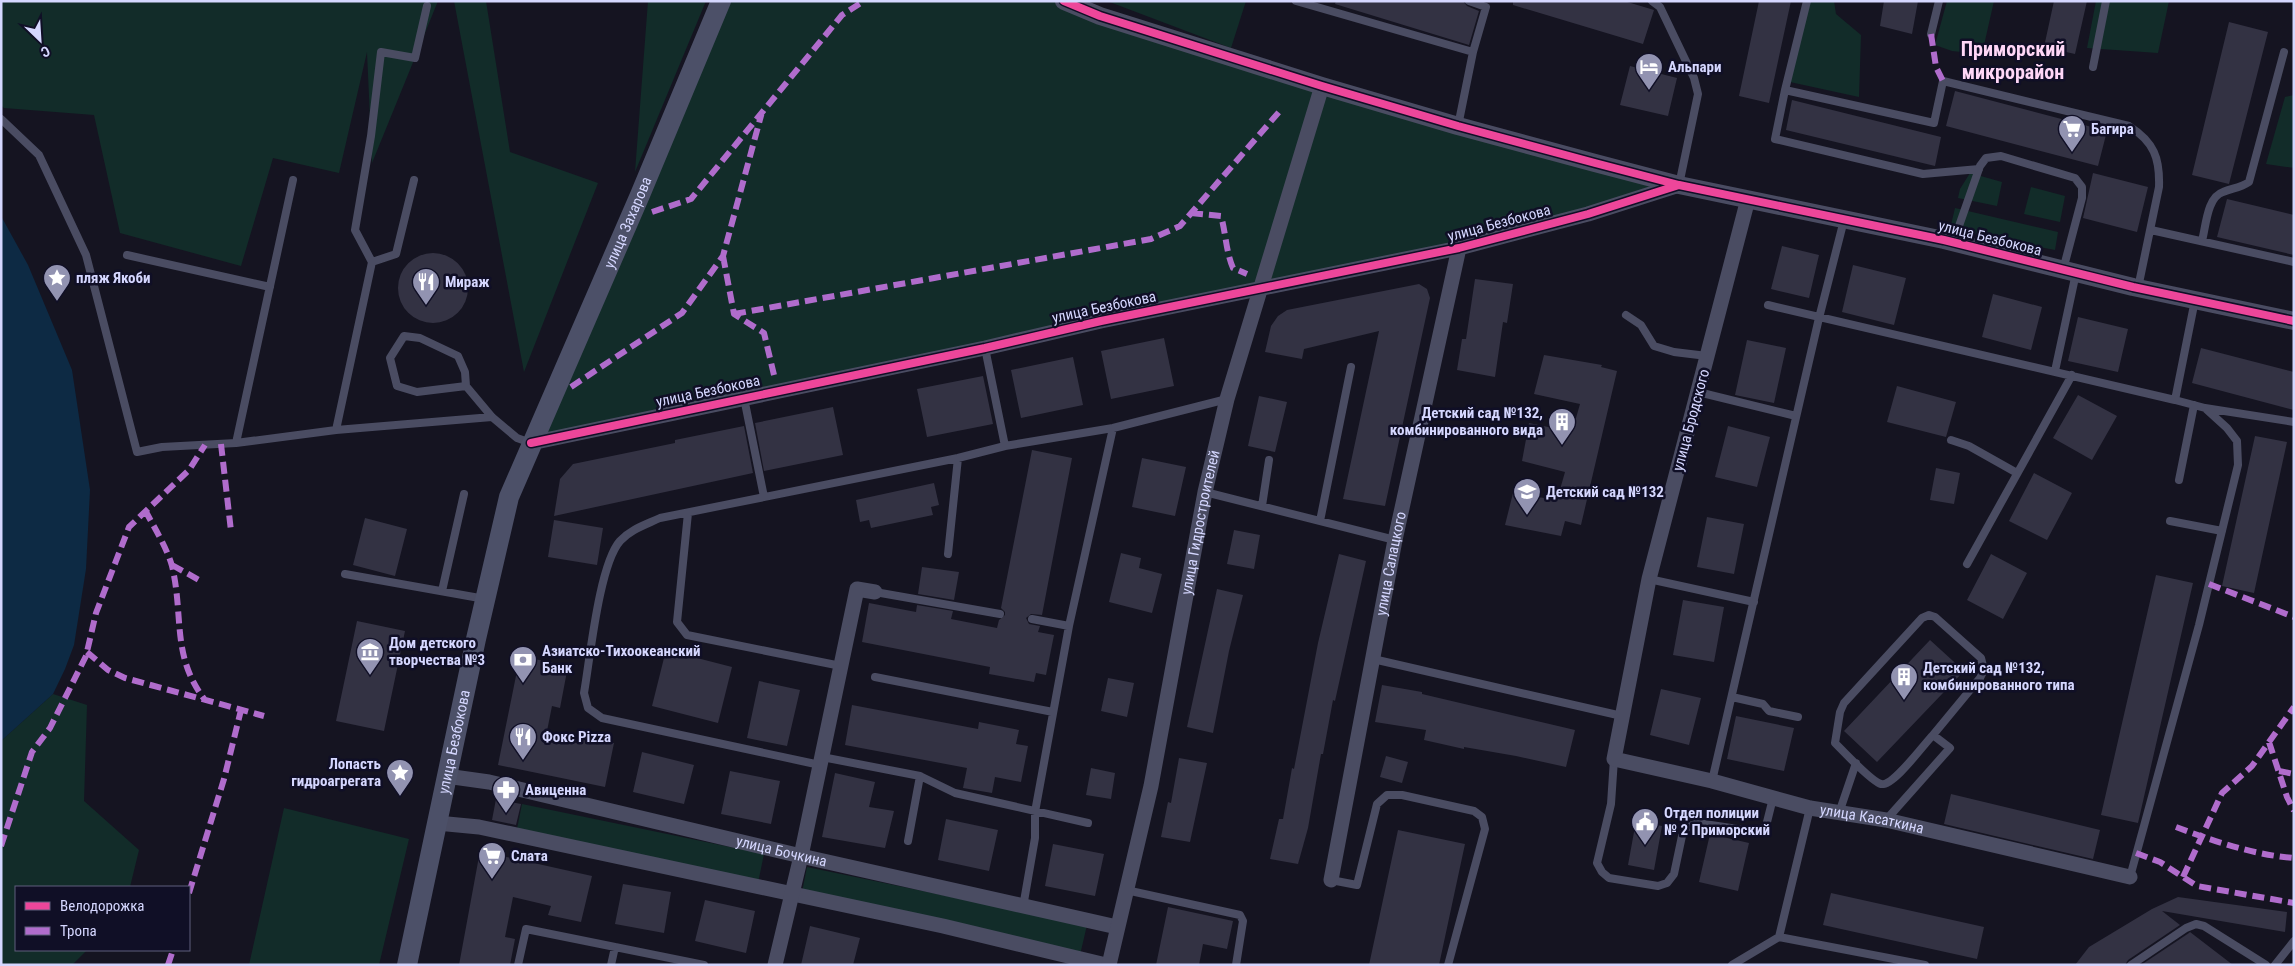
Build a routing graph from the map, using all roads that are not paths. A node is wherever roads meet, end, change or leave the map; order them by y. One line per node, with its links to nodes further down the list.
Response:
1 (721, 1): 60 (main road, улица Захарова)
2 (1064, 1): 15 (street, улица Безбокова)
3 (1296, 1): 12 (lane)
4 (1469, 1): 9 (lane)
5 (1652, 1): 22 (lane)
6 (1807, 1): 16 (lane)
7 (1939, 1): 11 (lane)
8 (2106, 1): 14 (lane)
9 (1487, 4): 12 (lane)
10 (427, 6): 30 (lane)
11 (1931, 34)
12 (1473, 52): 18 (lane)
13 (2284, 52): 26 (lane)
14 (2093, 67)
15 (1322, 86): 18 (street, улица Безбокова); 35 (street, улица Гидростроителей)
16 (1785, 90): 19 (lane); 25 (lane)
17 (1, 118): 59 (lane)
18 (1458, 126): 22 (street, улица Безбокова)
19 (1979, 169): 27 (lane); 32 (lane)
20 (293, 180): 33 (lane)
21 (414, 180): 30 (lane)
22 (1679, 185): 23 (street, улица Безбокова); 28 (street, улица Безбокова)
23 (1748, 199): 24 (street, улица Безбокова); 42 (street, улица Бродского)
24 (1844, 220): 27 (street, улица Безбокова); 39 (lane)
25 (2151, 230): 26 (lane); 34 (lane)
26 (2202, 241): 31 (lane)
27 (1953, 243): 32 (street, улица Безбокова)
28 (1458, 248): 35 (street, улица Безбокова); 74 (street, улица Салацкого)
29 (128, 255): 33 (lane)
30 (372, 262): 57 (lane)
31 (2294, 262)
32 (2069, 272): 34 (street, улица Безбокова); 44 (lane)
33 (270, 287): 59 (lane)
34 (2138, 288): 36 (street, улица Безбокова)
35 (1260, 289): 41 (street, улица Безбокова); 49 (street, улица Гидростроителей)
36 (2195, 300): 40 (street, улица Безбокова); 50 (lane)
37 (1768, 305): 39 (lane)
38 (1626, 315): 42 (lane)
39 (1819, 318): 44 (lane); 53 (lane)
40 (2294, 321)
41 (985, 348): 48 (street, улица Безбокова); 61 (lane)
42 (1708, 356): 47 (street, улица Бродского)
43 (1351, 367): 71 (lane)
44 (2055, 371): 45 (lane)
45 (2072, 375): 50 (lane); 64 (lane)
46 (466, 386): 46 (lane); 54 (lane)
47 (1698, 392): 53 (lane); 78 (street, улица Бродского)
48 (744, 398): 60 (street, улица Безбокова); 68 (lane)
49 (1227, 399): 56 (lane); 66 (street, улица Гидростроителей)
50 (2175, 400): 51 (lane)
51 (2194, 405): 52 (lane); 65 (lane)
52 (2206, 408): 55 (lane); 73 (lane)
53 (1796, 416): 82 (lane)
54 (492, 417): 57 (lane); 60 (lane)
55 (2294, 422)
56 (1113, 428): 61 (lane); 85 (lane)
57 (336, 430): 59 (lane)
58 (1951, 440): 64 (lane)
59 (236, 443)
60 (531, 443): 81 (main road, улица Безбокова)
61 (1005, 446): 62 (lane)
62 (958, 458): 68 (lane); 75 (lane)
63 (1269, 460): 69 (lane)
64 (2017, 473): 76 (lane)
65 (2179, 480)
66 (1205, 492): 69 (lane); 111 (street, улица Гидростроителей)
67 (464, 494): 79 (lane)
68 (764, 497): 70 (lane)
69 (1262, 506): 71 (lane)
70 (688, 513): 87 (lane); 95 (lane)
71 (1320, 521): 74 (lane)
72 (2170, 521): 73 (lane)
73 (2222, 531): 109 (lane)
74 (1395, 540): 86 (street, улица Салацкого)
75 (948, 554)
76 (1967, 564)
77 (346, 574): 79 (lane)
78 (1650, 579): 82 (lane); 91 (street, улица Бродского)
79 (442, 591): 81 (lane)
80 (875, 592): 83 (lane); 87 (street)
81 (485, 599): 97 (main road, улица Безбокова)
82 (1754, 602): 89 (lane)
83 (1000, 614)
84 (1032, 619): 85 (lane)
85 (1069, 626): 90 (lane)
86 (1373, 659): 91 (lane); 110 (street, улица Салацкого)
87 (841, 666): 95 (street)
88 (875, 677): 90 (lane)
89 (1732, 696): 92 (lane); 99 (lane)
90 (1053, 712): 102 (lane)
91 (1622, 716): 94 (street, улица Бродского)
92 (1798, 717)
93 (1933, 734): 96 (lane); 96 (lane); 104 (lane)
94 (1614, 759): 99 (street, улица Касаткина); 100 (lane)
95 (821, 761): 98 (lane); 108 (street)
96 (1856, 763): 103 (lane)
97 (446, 776): 105 (main road, улица Безбокова); 108 (street, улица Бочкина)
98 (920, 776): 102 (lane); 107 (lane)
99 (1712, 781): 100 (street, улица Касаткина)
100 (1773, 798): 101 (street, улица Касаткина)
101 (1810, 808): 103 (street, улица Касаткина); 115 (lane)
102 (1035, 812): 106 (lane); 113 (lane)
103 (1840, 813): 104 (street, улица Касаткина)
104 (1886, 820): 109 (street, улица Касаткина)
105 (437, 822): 112 (street); 119 (main road, улица Безбокова)
106 (1088, 824)
107 (908, 841)
108 (801, 856): 112 (street); 113 (street, улица Бочкина)
109 (2130, 877)
110 (1331, 880): 126 (lane)
111 (1126, 890): 114 (street, улица Гидростроителей); 125 (lane)
112 (791, 894): 123 (street); 124 (street)
113 (1022, 907): 114 (street, улица Бочкина)
114 (1117, 927): 124 (street, улица Гидростроителей)
115 (1779, 937): 127 (lane); 128 (lane)
116 (2294, 941): 131 (lane)
117 (615, 947): 118 (lane); 120 (lane); 121 (lane)
118 (680, 962): 122 (lane)
119 (407, 965)
120 (518, 965)
121 (611, 965)
122 (704, 965)
123 (775, 965)
124 (1108, 965)
125 (1236, 965)
126 (1448, 965)
127 (1732, 965)
128 (1925, 965)
129 (2131, 965): 130 (lane)
130 (2266, 965)
131 (2275, 965)

